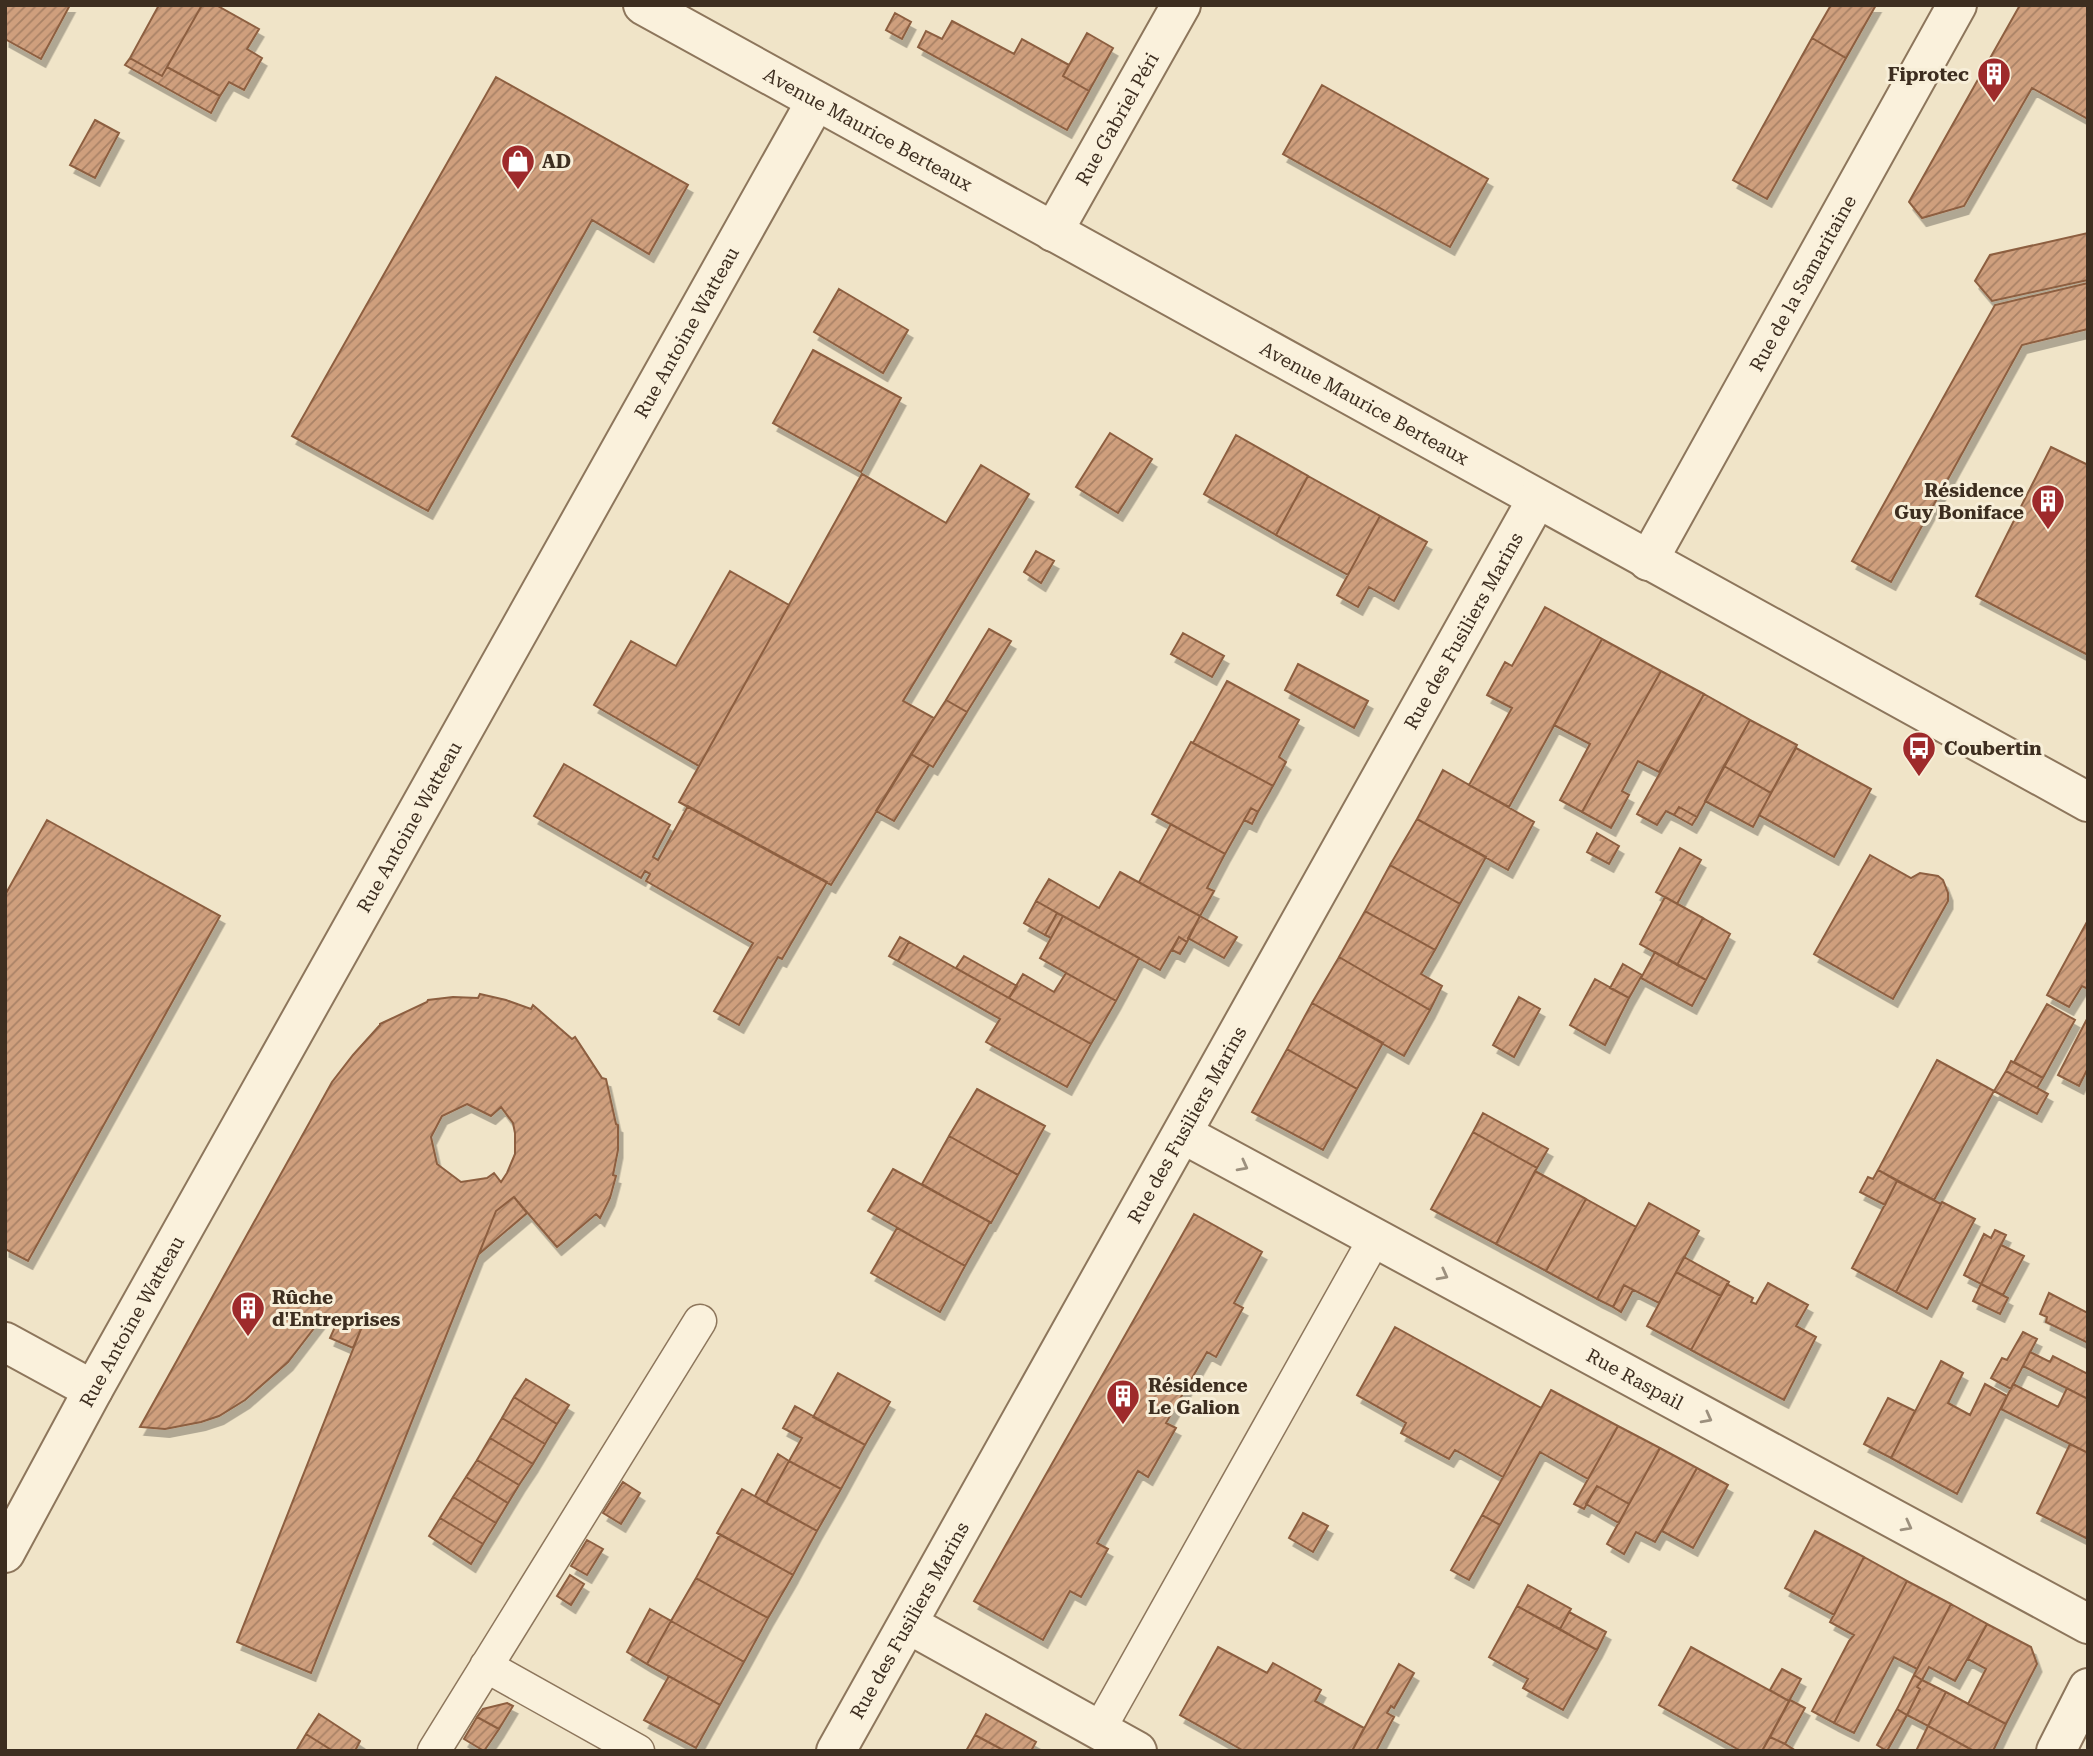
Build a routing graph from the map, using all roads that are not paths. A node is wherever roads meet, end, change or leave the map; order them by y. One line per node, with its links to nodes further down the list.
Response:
1 (643, 5): 4 (street, Avenue Maurice Berteaux)
2 (1181, 5): 5 (street, Rue Gabriel Péri)
3 (1957, 5): 7 (street, Rue de la Samaritaine)
4 (817, 101): 5 (street, Avenue Maurice Berteaux); 13 (street, Rue Antoine Watteau)
5 (1053, 232): 6 (street, Avenue Maurice Berteaux)
6 (1537, 499): 7 (street, Avenue Maurice Berteaux); 9 (street, Rue des Fusiliers Marins)
7 (1648, 561): 8 (street, Avenue Maurice Berteaux)
8 (2088, 802)
9 (1183, 1134): 10 (street, Rue Raspail, one-way to 10); 15 (street, Rue des Fusiliers Marins)
10 (1375, 1238): 16 (street, Rue Raspail, one-way to 16); 19 (lane)
11 (700, 1321): 17 (lane)
12 (5, 1342): 13 (street)
13 (93, 1390): 14 (street, Rue Antoine Watteau)
14 (5, 1553)
15 (908, 1624): 19 (street); 22 (street, Rue des Fusiliers Marins)
16 (2088, 1624)
17 (486, 1666): 20 (lane); 21 (lane)
18 (2088, 1688): 24 (street)
19 (1099, 1730): 23 (street)
20 (434, 1751)
21 (638, 1751)
22 (836, 1751)
23 (1137, 1751)
24 (2056, 1751)

